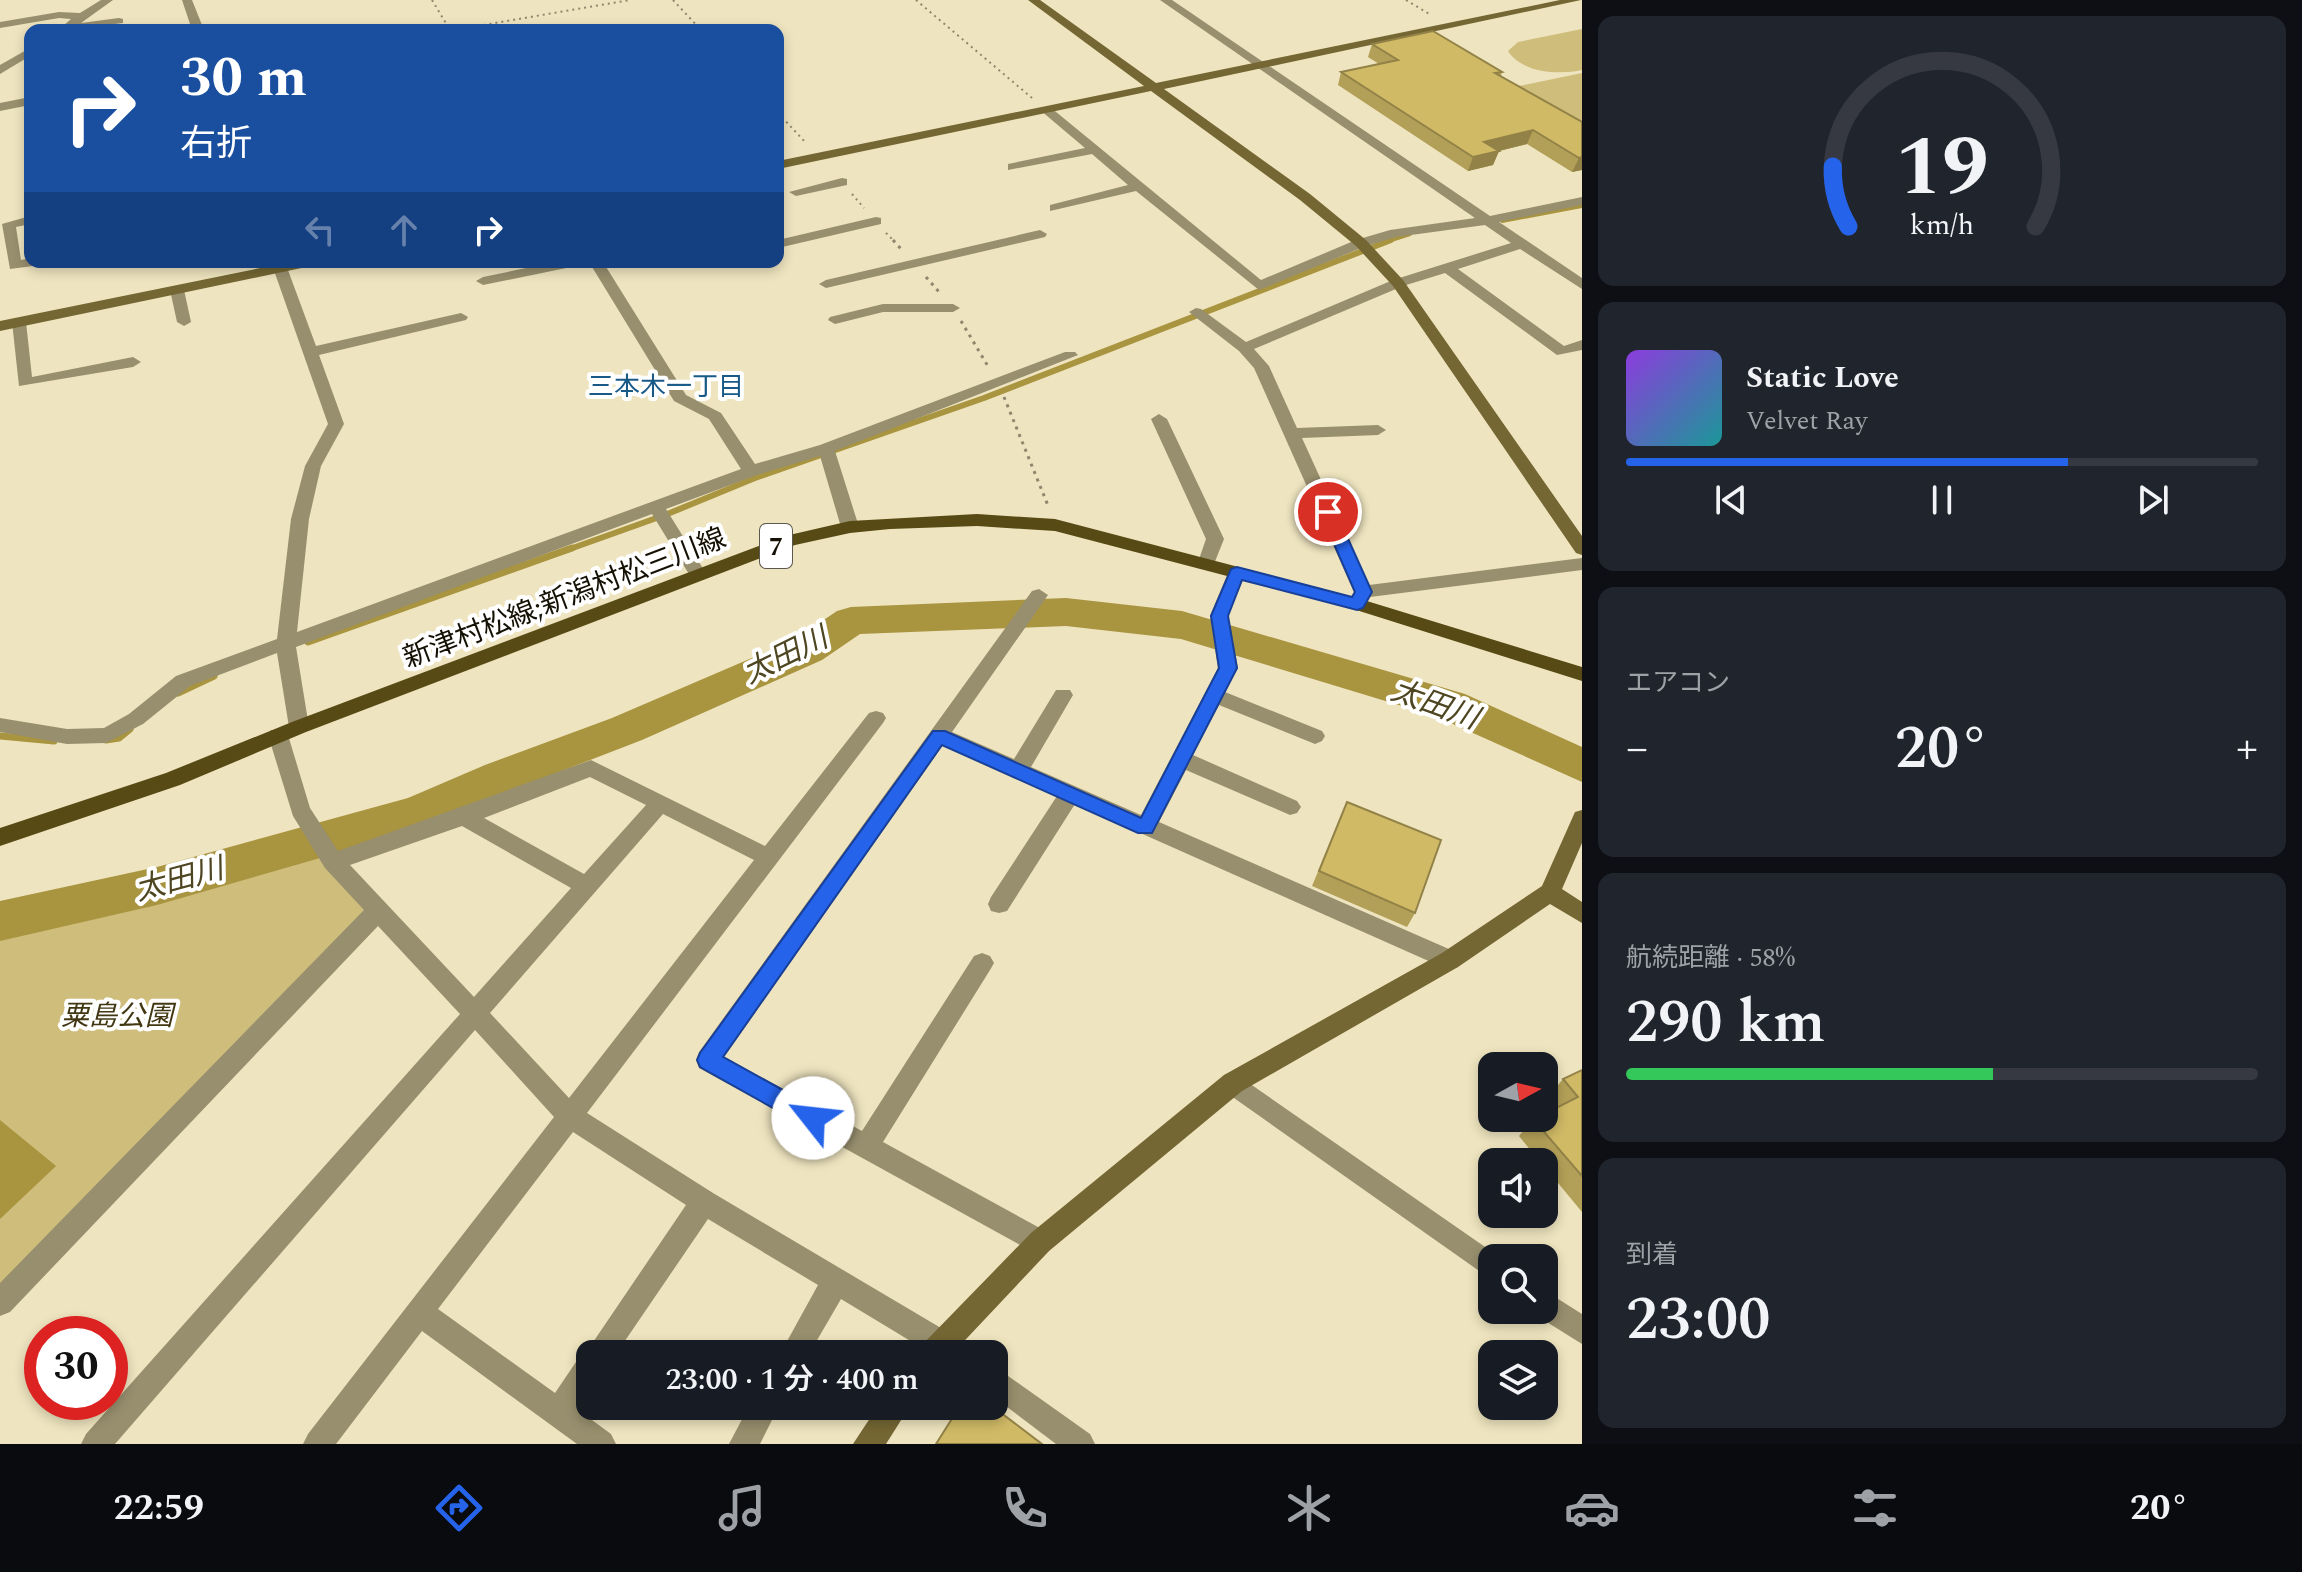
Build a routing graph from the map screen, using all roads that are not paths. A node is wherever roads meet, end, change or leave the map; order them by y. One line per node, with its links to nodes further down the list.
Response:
1 (108, 0): 6 (street)
2 (187, 0): 10 (street)
3 (1033, 0): 15 (street)
4 (1165, 0): 13 (street)
5 (1576, 0): 13 (street)
6 (82, 17): 8 (street); 11 (street)
7 (119, 21): 9 (street)
8 (72, 24)
9 (98, 24)
10 (196, 24)
11 (0, 25)
12 (24, 55): 14 (street)
13 (1259, 65): 15 (street); 29 (street)
14 (0, 70)
15 (1153, 87): 18 (street); 34 (street)
16 (24, 102): 17 (street)
17 (0, 107)
18 (1046, 110): 19 (street); 20 (street)
19 (1095, 150): 21 (street); 23 (street)
20 (784, 164)
21 (1013, 167)
22 (842, 182): 24 (street)
23 (1139, 186): 27 (street); 34 (street)
24 (796, 192)
25 (1582, 201): 26 (street)
26 (1564, 204): 28 (street); 29 (street)
27 (1055, 208)
28 (1582, 215)
29 (1488, 220): 34 (street); 35 (street)
30 (24, 221): 36 (street)
31 (876, 221): 33 (street)
32 (1040, 234): 44 (street)
33 (784, 243)
34 (1361, 243): 43 (street)
35 (1522, 244): 37 (street); 45 (street)
36 (24, 264)
37 (1446, 267): 43 (street); 54 (street)
38 (267, 268): 46 (street)
39 (280, 268): 56 (street)
40 (547, 268): 42 (street)
41 (600, 268): 63 (street)
42 (483, 281)
43 (1398, 283): 55 (street); 66 (street)
44 (826, 284)
45 (1582, 285)
46 (177, 290): 51 (street); 52 (street)
47 (953, 308): 50 (street)
48 (1196, 312): 55 (street)
49 (461, 317): 56 (street)
50 (835, 320)
51 (19, 322): 53 (street); 58 (street)
52 (184, 322)
53 (0, 326)
54 (1582, 345)
55 (1244, 348): 61 (street)
56 (311, 352): 73 (street)
57 (1070, 355): 62 (street)
58 (133, 362)
59 (1159, 419): 68 (street)
60 (1378, 430): 61 (street)
61 (1292, 433): 72 (street)
62 (826, 449): 63 (street); 65 (street)
63 (751, 471): 64 (street)
64 (656, 507): 70 (street); 73 (street)
65 (850, 527): 68 (main road, 新津村松線;新潟村松三川線 / 7); 70 (main road, 新津村松線;新潟村松三川線 / 7)
66 (1582, 549)
67 (1582, 564): 72 (street)
68 (1206, 565): 69 (main road, 新津村松線;新潟村松三川線 / 7)
69 (1237, 573): 72 (main road, 新津村松線;新潟村松三川線 / 7); 76 (street)
70 (698, 575): 79 (main road, 新津村松線;新潟村松三川線 / 7)
71 (1039, 595): 81 (street)
72 (1360, 598): 74 (main road, 新津村松線;新潟村松三川線 / 7)
73 (286, 641): 78 (street); 79 (street)
74 (1582, 674)
75 (1063, 695): 84 (street)
76 (1214, 695): 82 (street); 83 (street)
77 (876, 718): 92 (street)
78 (0, 725)
79 (299, 727): 80 (main road, 新津村松線;新潟村松三川線 / 7)
80 (278, 735): 91 (main road, 新津村松線;新潟村松三川線 / 7); 93 (street)
81 (939, 735): 84 (street); 104 (street)
82 (1315, 736)
83 (1181, 759): 87 (street); 90 (street)
84 (1018, 771): 85 (street)
85 (1070, 794): 90 (street); 96 (street)
86 (659, 804): 88 (street); 92 (street); 94 (street)
87 (1290, 807)
88 (464, 817): 93 (street); 94 (street)
89 (1582, 818): 95 (street)
90 (1145, 828): 99 (street)
91 (0, 837)
92 (768, 857): 103 (street)
93 (333, 862): 97 (street)
94 (586, 886): 101 (street)
95 (1550, 892): 98 (street); 99 (street)
96 (999, 904)
97 (380, 909): 101 (street); 109 (street)
98 (1582, 914)
99 (1450, 960): 102 (street)
100 (982, 963): 104 (street)
101 (476, 1012): 103 (street); 122 (street)
102 (1233, 1083): 106 (street); 107 (street)
103 (570, 1116): 105 (street); 110 (street)
104 (865, 1148): 106 (street)
105 (704, 1202): 108 (street); 113 (street)
106 (1040, 1242): 116 (street)
107 (1478, 1257)
108 (837, 1279): 114 (street); 115 (street)
109 (0, 1302)
110 (419, 1312): 119 (street); 123 (street)
111 (1558, 1314): 112 (street)
112 (1582, 1330)
113 (609, 1340)
114 (802, 1340)
115 (930, 1340)
116 (954, 1340)
117 (576, 1387): 119 (street)
118 (1008, 1390): 127 (street)
119 (558, 1413): 124 (street)
120 (757, 1420): 125 (street)
121 (886, 1420): 126 (street)
122 (96, 1444)
123 (318, 1444)
124 (601, 1444)
125 (744, 1444)
126 (868, 1444)
127 (1080, 1444)

